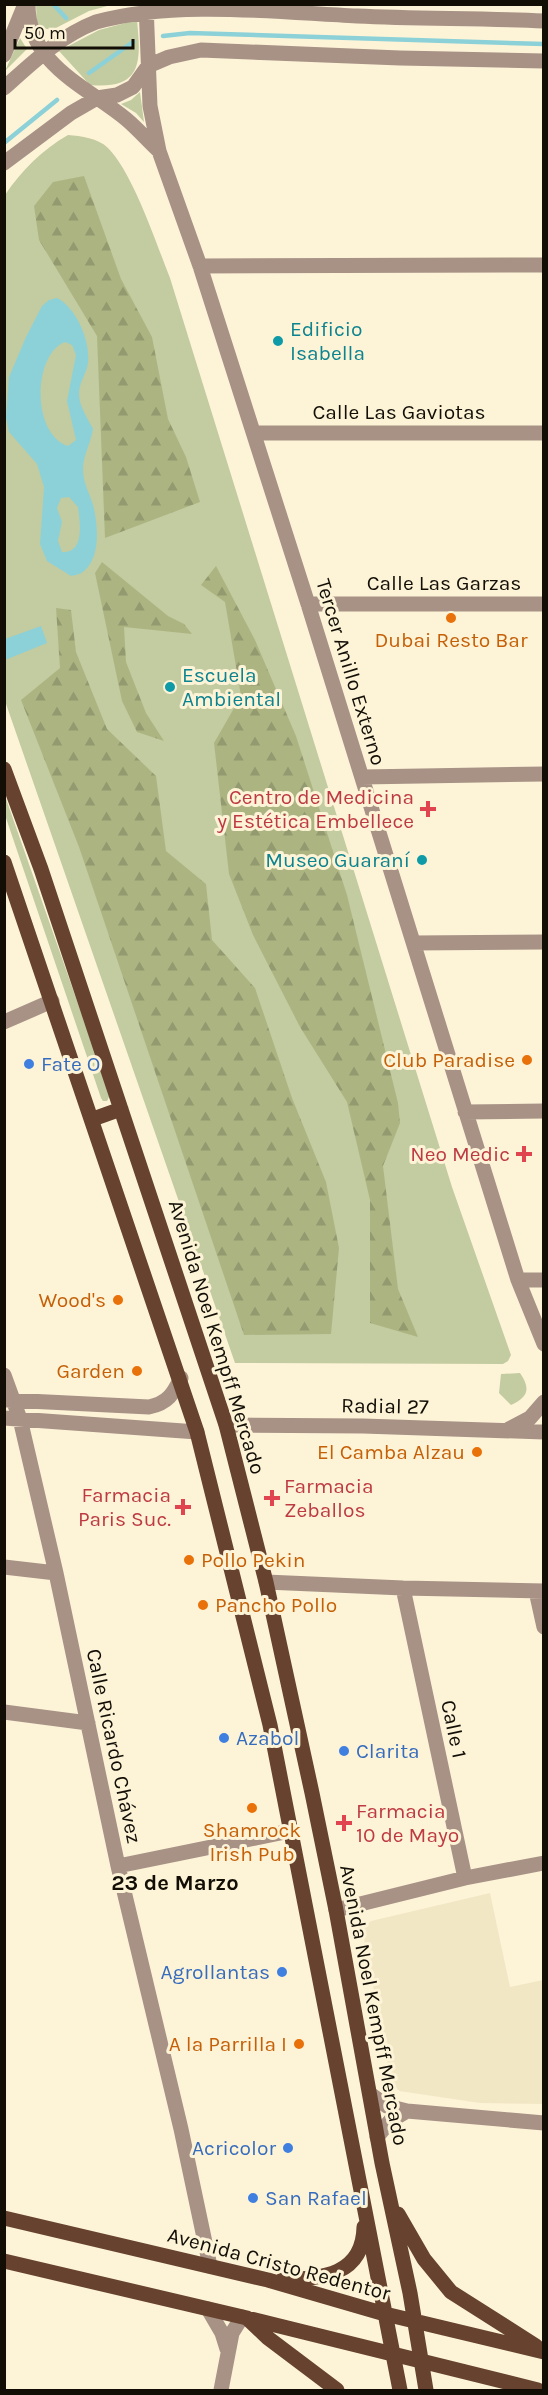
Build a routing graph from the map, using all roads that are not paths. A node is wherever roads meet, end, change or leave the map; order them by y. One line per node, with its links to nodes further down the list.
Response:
1 (26, 4): 6 (street, Tercer Anillo Externo); 7 (street)
2 (209, 5): 3 (street); 4 (street)
3 (146, 6): 6 (street); 9 (street, Tercer Anillo Externo)
4 (498, 12): 5 (street)
5 (543, 21)
6 (44, 52): 10 (street); 11 (street, Tercer Anillo Externo)
7 (4, 55)
8 (543, 61): 9 (street)
9 (148, 66): 11 (street); 12 (street, Tercer Anillo Externo)
10 (4, 88)
11 (97, 98): 12 (street, Tercer Anillo Externo); 13 (street)
12 (159, 151): 15 (street, Tercer Anillo Externo)
13 (4, 164)
14 (543, 265): 15 (street)
15 (200, 266): 16 (street, Tercer Anillo Externo)
16 (254, 433): 17 (street, Calle Las Gaviotas); 18 (street, Tercer Anillo Externo)
17 (543, 433)
18 (308, 604): 19 (street, Calle Las Garzas); 22 (street, Tercer Anillo Externo)
19 (543, 604)
20 (4, 769): 28 (main road, Avenida Noel Kempff Mercado)
21 (543, 774): 22 (street)
22 (362, 777): 25 (street, Tercer Anillo Externo)
23 (4, 862): 26 (main road)
24 (543, 942): 25 (street)
25 (414, 943): 30 (street, Tercer Anillo Externo)
26 (52, 1001): 27 (street); 31 (main road)
27 (4, 1022)
28 (121, 1108): 31 (main road); 41 (main road, Avenida Noel Kempff Mercado)
29 (543, 1111): 30 (street)
30 (465, 1112): 32 (street, Tercer Anillo Externo)
31 (93, 1119): 36 (main road)
32 (518, 1280): 33 (street); 34 (street, Tercer Anillo Externo)
33 (543, 1280)
34 (543, 1344)
35 (4, 1375): 37 (street, Calle Ricardo Chávez)
36 (181, 1378): 37 (street); 43 (main road)
37 (9, 1400): 40 (street, Calle Ricardo Chávez)
38 (543, 1402): 42 (street)
39 (4, 1418): 40 (street)
40 (20, 1419): 43 (street); 46 (street, Calle Ricardo Chávez)
41 (226, 1425): 42 (street, Radial 27); 47 (main road, Avenida Noel Kempff Mercado)
42 (508, 1429): 44 (street, Radial 27)
43 (197, 1432): 52 (main road)
44 (543, 1432)
45 (4, 1567): 46 (street)
46 (56, 1573): 54 (street, Calle Ricardo Chávez)
47 (266, 1582): 48 (street); 51 (main road, Avenida Noel Kempff Mercado)
48 (403, 1588): 49 (street); 58 (street, Calle 1)
49 (540, 1591): 50 (street)
50 (543, 1627)
51 (281, 1652): 52 (main road); 59 (main road, Avenida Noel Kempff Mercado)
52 (254, 1658): 55 (main road)
53 (4, 1712): 54 (street)
54 (88, 1723): 57 (street, Calle Ricardo Chávez)
55 (290, 1831): 57 (street); 65 (main road)
56 (543, 1863): 58 (street)
57 (118, 1866): 68 (street, Calle Ricardo Chávez)
58 (465, 1878): 59 (street)
59 (336, 1910): 60 (main road, Avenida Noel Kempff Mercado)
60 (370, 2094): 61 (street); 63 (main road, Avenida Noel Kempff Mercado)
61 (407, 2111): 62 (street); 63 (street)
62 (543, 2122)
63 (377, 2136): 64 (main road, Avenida Noel Kempff Mercado)
64 (390, 2198): 73 (main road, Avenida Noel Kempff Mercado); 74 (main road)
65 (364, 2216): 69 (main road); 71 (main road)
66 (4, 2218): 68 (main road, Avenida Cristo Redentor)
67 (4, 2260): 70 (main road)
68 (210, 2266): 69 (main road, Avenida Cristo Redentor)
69 (268, 2280): 71 (main road, Avenida Cristo Redentor)
70 (208, 2309): 72 (main road); 75 (street)
71 (385, 2314): 73 (main road, Avenida Cristo Redentor); 76 (main road)
72 (244, 2317): 75 (street); 76 (main road); 79 (main road)
73 (415, 2321): 74 (main road, Avenida Cristo Redentor); 77 (main road, Avenida Noel Kempff Mercado)
74 (543, 2351)
75 (228, 2352): 78 (street)
76 (393, 2355): 77 (main road); 80 (main road)
77 (422, 2362): 81 (main road, Avenida Noel Kempff Mercado); 82 (main road)
78 (221, 2391)
79 (337, 2391)
80 (400, 2391)
81 (426, 2391)
82 (538, 2391)

